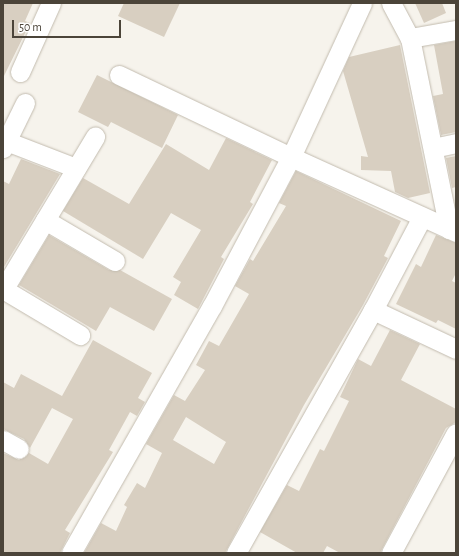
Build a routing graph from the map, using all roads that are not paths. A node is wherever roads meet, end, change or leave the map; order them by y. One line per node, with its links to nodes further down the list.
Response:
1 (51, 3): 6 (street)
2 (362, 3): 13 (street)
3 (391, 3): 5 (street)
4 (456, 30): 5 (street)
5 (410, 38): 12 (street)
6 (20, 72)
7 (119, 75): 13 (street)
8 (25, 103): 11 (street)
9 (94, 137): 14 (street)
10 (456, 143): 12 (street)
11 (5, 144): 14 (street)
12 (433, 148): 17 (street)
13 (291, 158): 15 (street); 24 (street)
14 (76, 168): 16 (street)
15 (422, 217): 17 (street); 20 (street)
16 (45, 220): 18 (street); 19 (street)
17 (453, 230)
18 (114, 261)
19 (3, 290): 21 (street)
20 (373, 310): 22 (street); 25 (street)
21 (80, 335)
22 (456, 349)
23 (456, 433): 26 (street)
24 (72, 553)
25 (236, 553)
26 (391, 553)

